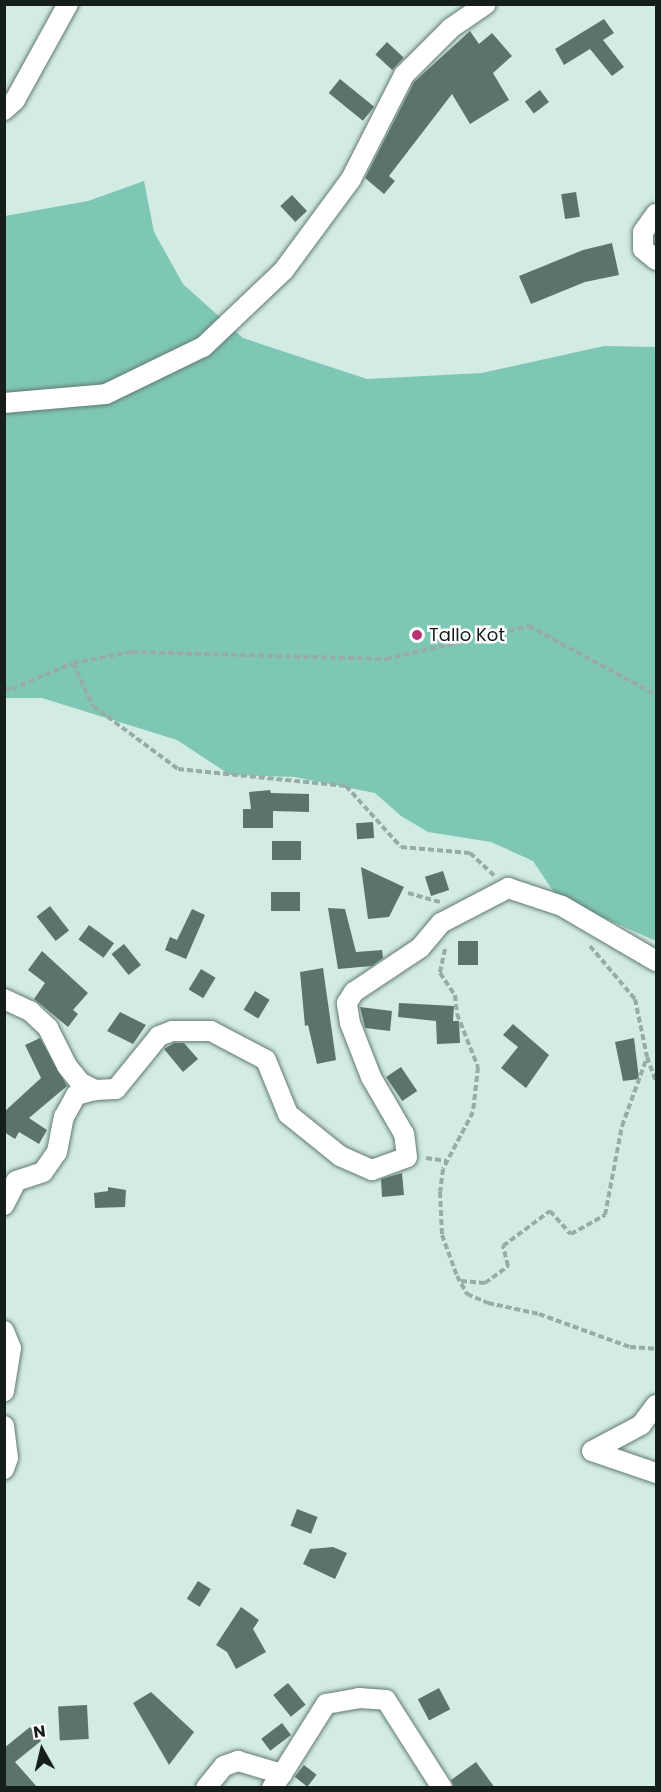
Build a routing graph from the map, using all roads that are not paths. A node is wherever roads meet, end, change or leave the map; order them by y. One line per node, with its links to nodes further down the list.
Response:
1 (68, 4): 3 (street)
2 (486, 4): 6 (street)
3 (4, 110)
4 (657, 214): 5 (street)
5 (657, 260)
6 (4, 403)
7 (657, 961): 9 (street)
8 (4, 999): 9 (street)
9 (95, 1090): 10 (street)
10 (10, 1182): 11 (street)
11 (4, 1205)
12 (4, 1330): 13 (street)
13 (4, 1391)
14 (657, 1405): 17 (street)
15 (4, 1426): 16 (street)
16 (4, 1468)
17 (657, 1473)
18 (277, 1781): 19 (street); 20 (street)
19 (206, 1788)
20 (442, 1788)

